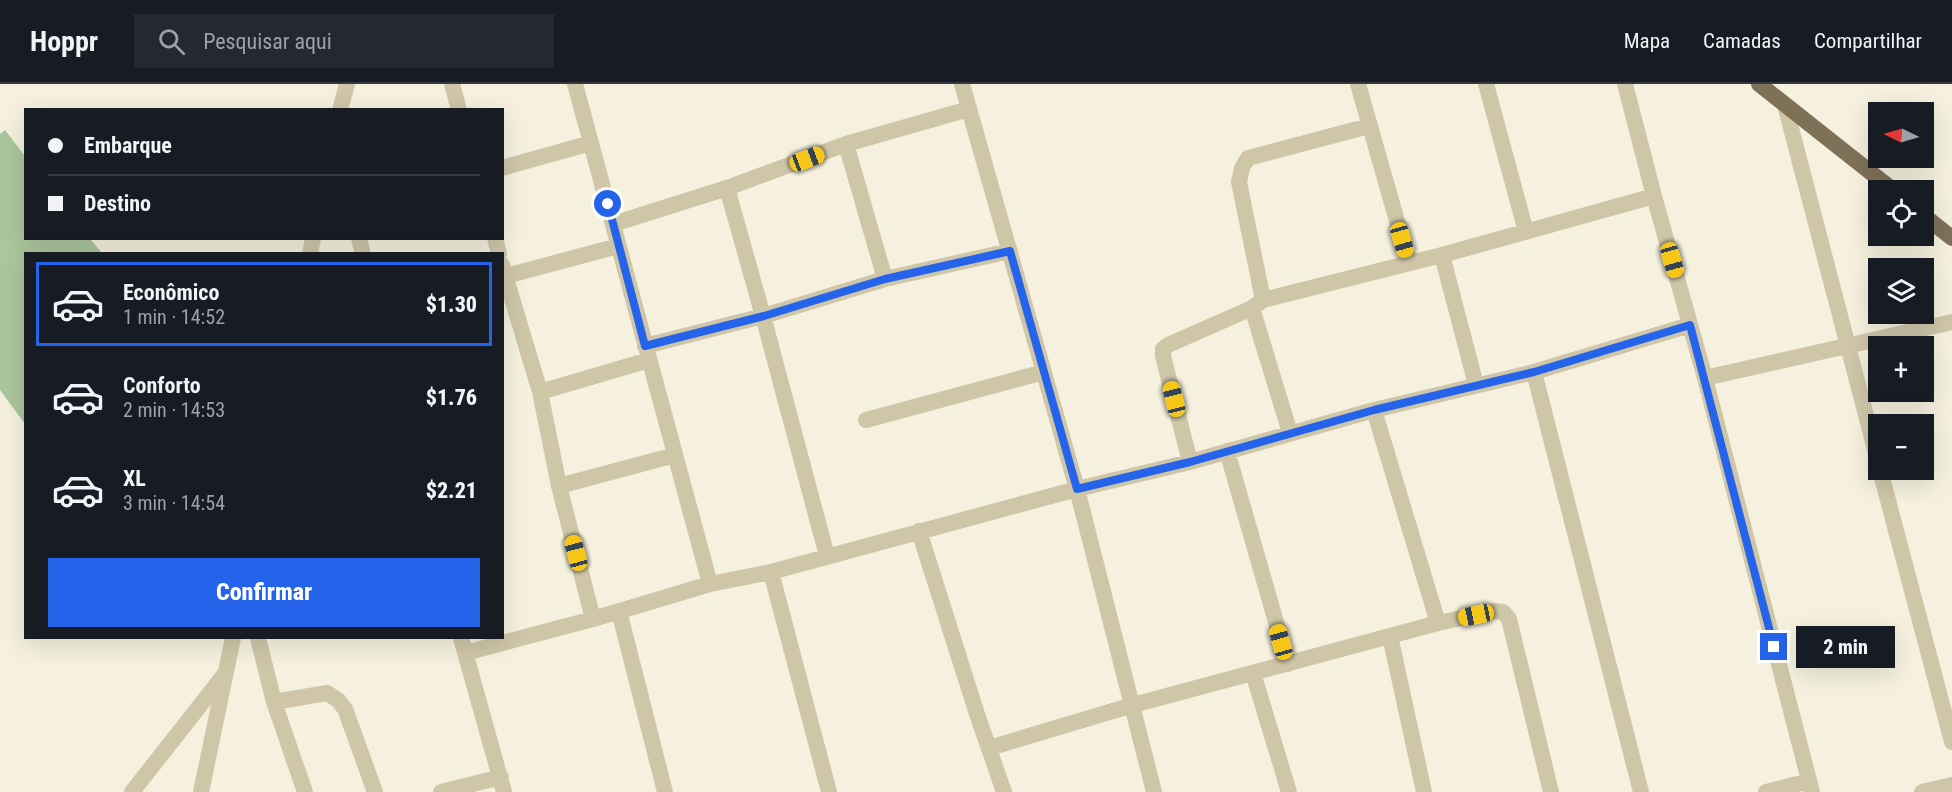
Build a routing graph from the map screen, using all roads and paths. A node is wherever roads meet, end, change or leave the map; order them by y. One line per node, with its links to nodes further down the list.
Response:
1 (347, 84): 10 (street)
2 (452, 84): 11 (street)
3 (575, 84): 14 (street)
4 (962, 84): 12 (street)
5 (1358, 84): 13 (street)
6 (1486, 84): 22 (street)
7 (1625, 84): 19 (street)
8 (1759, 84): 9 (main road)
9 (1785, 105): 17 (main road); 34 (street)
10 (341, 108)
11 (458, 108)
12 (969, 109): 15 (street); 25 (street)
13 (1369, 126): 27 (street); 30 (street)
14 (591, 143): 16 (street); 20 (street)
15 (846, 144): 18 (street); 29 (street)
16 (504, 167)
17 (1880, 180)
18 (727, 188): 20 (street); 31 (street)
19 (1654, 196): 22 (street); 33 (street)
20 (613, 224): 24 (street)
21 (1934, 224): 23 (main road)
22 (1526, 232): 26 (street)
23 (1952, 238)
24 (618, 246): 28 (street); 35 (street)
25 (1010, 251): 29 (street); 36 (street)
26 (1442, 255): 27 (street); 39 (street)
27 (1409, 263): 30 (street)
28 (504, 271): 40 (street)
29 (885, 279): 31 (street)
30 (1258, 304): 44 (street); 47 (street)
31 (764, 316): 35 (street); 52 (street)
32 (1952, 322): 34 (street)
33 (1690, 325): 37 (street); 38 (street)
34 (1847, 344): 38 (street); 43 (street)
35 (647, 353): 40 (street); 46 (street)
36 (1044, 372): 42 (street); 50 (street)
37 (1534, 372): 39 (street); 86 (street)
38 (1705, 378): 73 (street)
39 (1476, 385): 41 (street)
40 (540, 392): 49 (street)
41 (1374, 410): 44 (street); 57 (street)
42 (866, 420)
43 (1868, 423)
44 (1290, 433): 45 (street)
45 (1227, 451): 47 (street); 64 (street)
46 (675, 456): 49 (street); 54 (street)
47 (1190, 462): 50 (street)
48 (1883, 480): 69 (street)
49 (559, 486): 56 (street)
50 (1077, 489): 51 (street); 68 (street)
51 (919, 531): 52 (street); 70 (street)
52 (827, 556): 53 (street)
53 (771, 572): 54 (street); 80 (street)
54 (710, 584): 55 (street)
55 (619, 611): 56 (street); 79 (street)
56 (593, 619): 59 (street)
57 (1438, 623): 58 (street); 85 (street)
58 (1390, 636): 64 (street); 84 (street)
59 (504, 637)
60 (233, 639): 66 (street)
61 (258, 639): 67 (street)
62 (493, 639): 63 (street)
63 (463, 645): 71 (street)
64 (1287, 664): 65 (street)
65 (1253, 673): 68 (street); 83 (street)
66 (224, 675): 74 (street); 75 (street)
67 (274, 702): 76 (street); 77 (street)
68 (1133, 705): 70 (street); 82 (street)
69 (1952, 742)
70 (989, 748): 81 (street)
71 (502, 785): 78 (street)
72 (1952, 785): 88 (street)
73 (1810, 787): 87 (street)
74 (132, 792)
75 (201, 792)
76 (305, 792)
77 (375, 792)
78 (441, 792)
79 (665, 792)
80 (829, 792)
81 (1004, 792)
82 (1154, 792)
83 (1289, 792)
84 (1424, 792)
85 (1551, 792)
86 (1641, 792)
87 (1766, 792)
88 (1922, 792)

